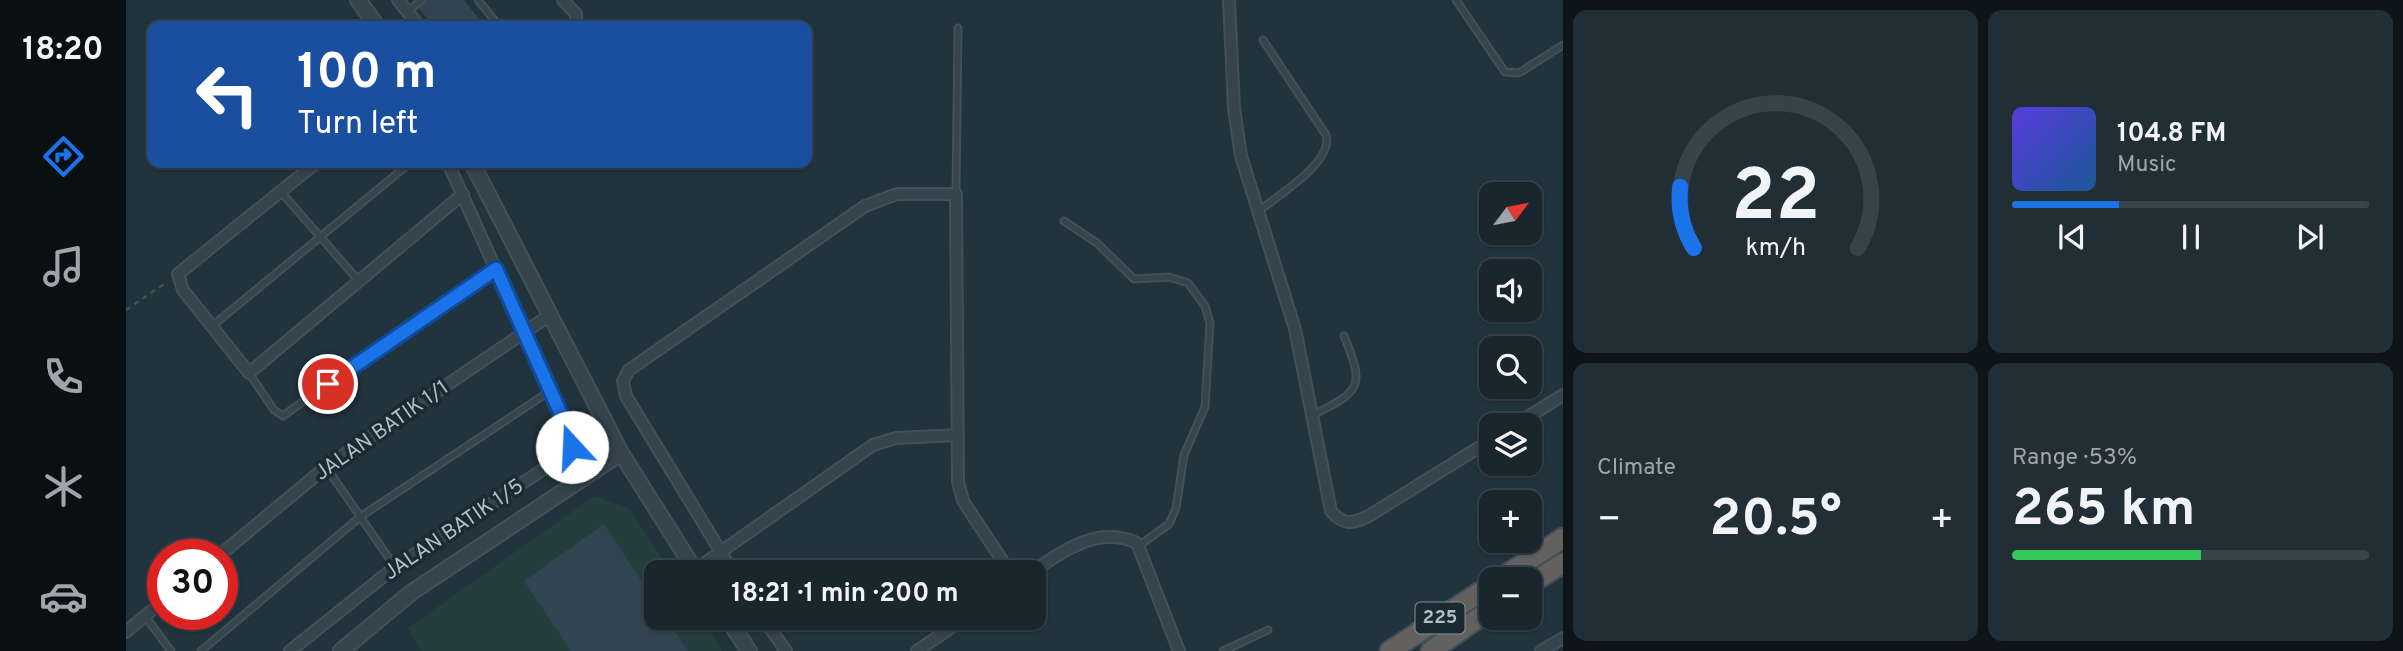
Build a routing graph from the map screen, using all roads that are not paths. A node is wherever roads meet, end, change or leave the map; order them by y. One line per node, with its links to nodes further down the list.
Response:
1 (358, 0): 9 (street)
2 (398, 0): 8 (street)
3 (422, 0): 8 (lane)
4 (478, 0): 11 (lane)
5 (563, 0): 12 (street)
6 (1229, 0): 23 (street)
7 (1457, 0): 15 (lane)
8 (407, 11): 10 (street)
9 (373, 21)
10 (415, 21)
11 (495, 21)
12 (576, 21)
13 (958, 29): 22 (lane)
14 (1263, 40): 23 (lane)
15 (1563, 45)
16 (310, 168): 20 (street)
17 (404, 168): 25 (lane)
18 (450, 168): 21 (street, JALAN BATIK 1/5)
19 (475, 168): 28 (street)
20 (281, 192): 25 (lane); 29 (street)
21 (463, 194): 26 (street, JALAN BATIK 1/5); 27 (street)
22 (956, 194): 37 (street); 45 (street)
23 (1258, 211): 36 (street)
24 (1064, 221): 44 (lane)
25 (319, 235): 27 (lane); 29 (lane)
26 (496, 269): 30 (street, JALAN BATIK 1/5); 32 (lane)
27 (358, 280): 32 (street)
28 (550, 314): 30 (street, JALAN BATIK 1/1); 39 (street)
29 (211, 327): 32 (street)
30 (524, 334): 33 (street, JALAN BATIK 1/5); 40 (street, JALAN BATIK 1/1)
31 (1344, 336): 36 (lane)
32 (249, 373)
33 (550, 391): 41 (lane); 53 (street, JALAN BATIK 1/5)
34 (1563, 395): 35 (street)
35 (1534, 413)
36 (1313, 415): 38 (street)
37 (958, 435): 45 (street); 49 (street)
38 (1479, 447)
39 (621, 453): 46 (street); 64 (street)
40 (326, 467): 41 (lane); 43 (street, JALAN BATIK 1/1)
41 (360, 517): 53 (lane); 66 (lane)
42 (1563, 538): 52 (highway)
43 (238, 539)
44 (1140, 545): 50 (street); 71 (street)
45 (720, 553): 47 (street); 48 (street)
46 (688, 560)
47 (710, 560)
48 (725, 560)
49 (1002, 560)
50 (1046, 563)
51 (1563, 563): 54 (highway)
52 (1518, 567)
53 (395, 568): 67 (street, JALAN BATIK 1/5)
54 (1542, 576)
55 (1479, 593): 73 (highway, 225)
56 (145, 616): 62 (street); 65 (lane)
57 (1479, 617): 74 (highway, 225)
58 (735, 630): 68 (street)
59 (772, 630): 69 (street)
60 (947, 630): 70 (street)
61 (1268, 630): 72 (lane)
62 (126, 632)
63 (1563, 638): 75 (street)
64 (350, 648)
65 (171, 651)
66 (201, 651)
67 (290, 651)
68 (749, 651)
69 (786, 651)
70 (916, 651)
71 (1179, 651)
72 (1223, 651)
73 (1390, 651)
74 (1430, 651)
75 (1541, 651)

